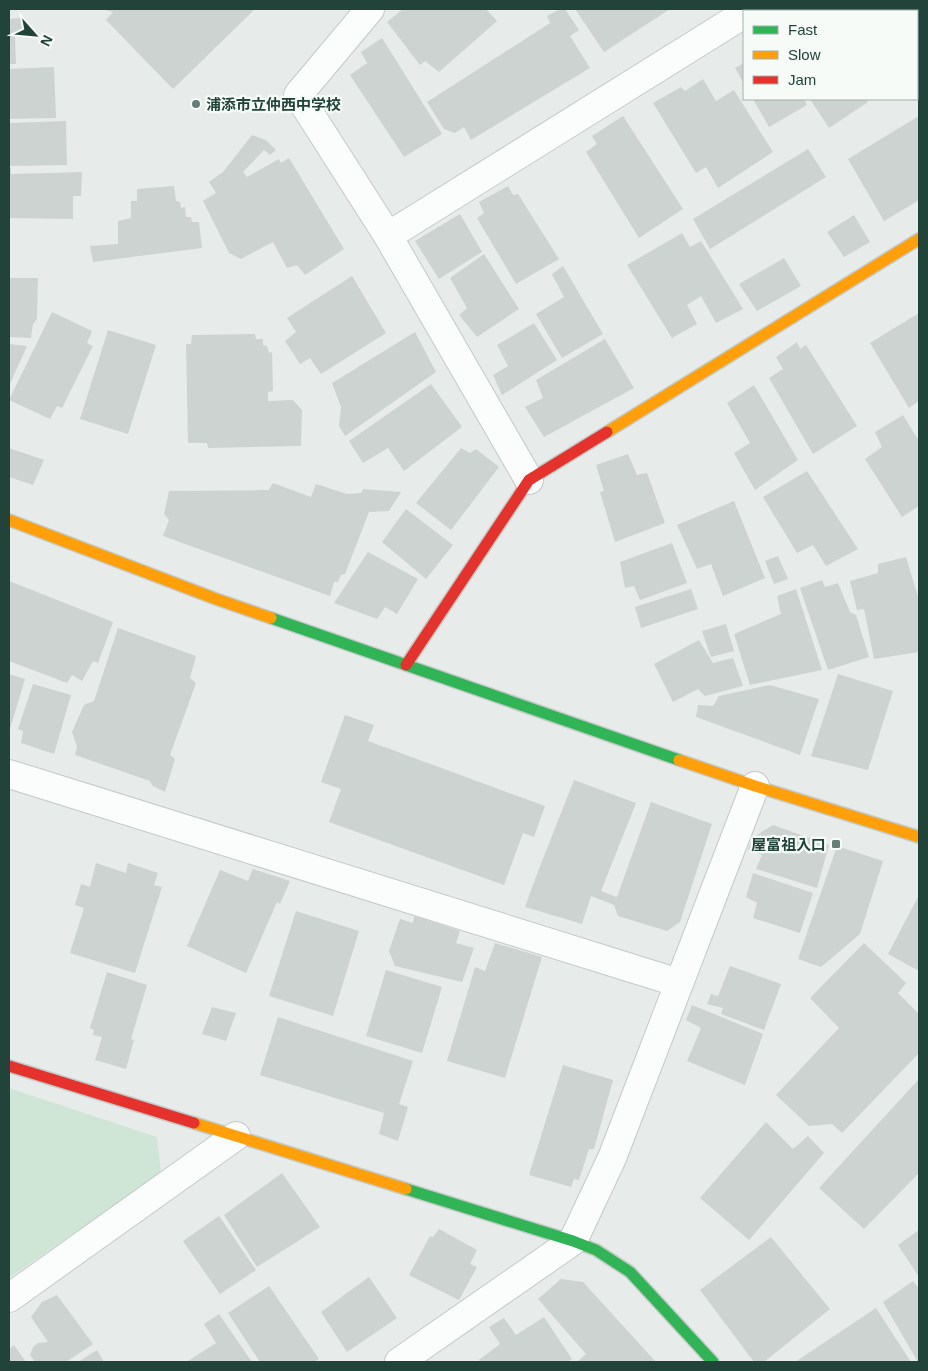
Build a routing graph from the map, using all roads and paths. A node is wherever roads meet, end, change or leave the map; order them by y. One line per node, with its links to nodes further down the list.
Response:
1 (370, 9): 3 (street)
2 (743, 15): 3 (street)
3 (388, 236): 5 (street)
4 (919, 239): 5 (street)
5 (529, 480): 7 (street)
6 (9, 520): 7 (street)
7 (406, 665): 9 (street)
8 (9, 774): 11 (street)
9 (755, 786): 10 (street); 11 (street)
10 (919, 837)
11 (679, 983): 14 (street)
12 (9, 1066): 13 (street)
13 (236, 1136): 14 (street); 15 (street)
14 (573, 1241): 16 (street); 17 (street)
15 (9, 1298)
16 (399, 1362)
17 (713, 1362)

